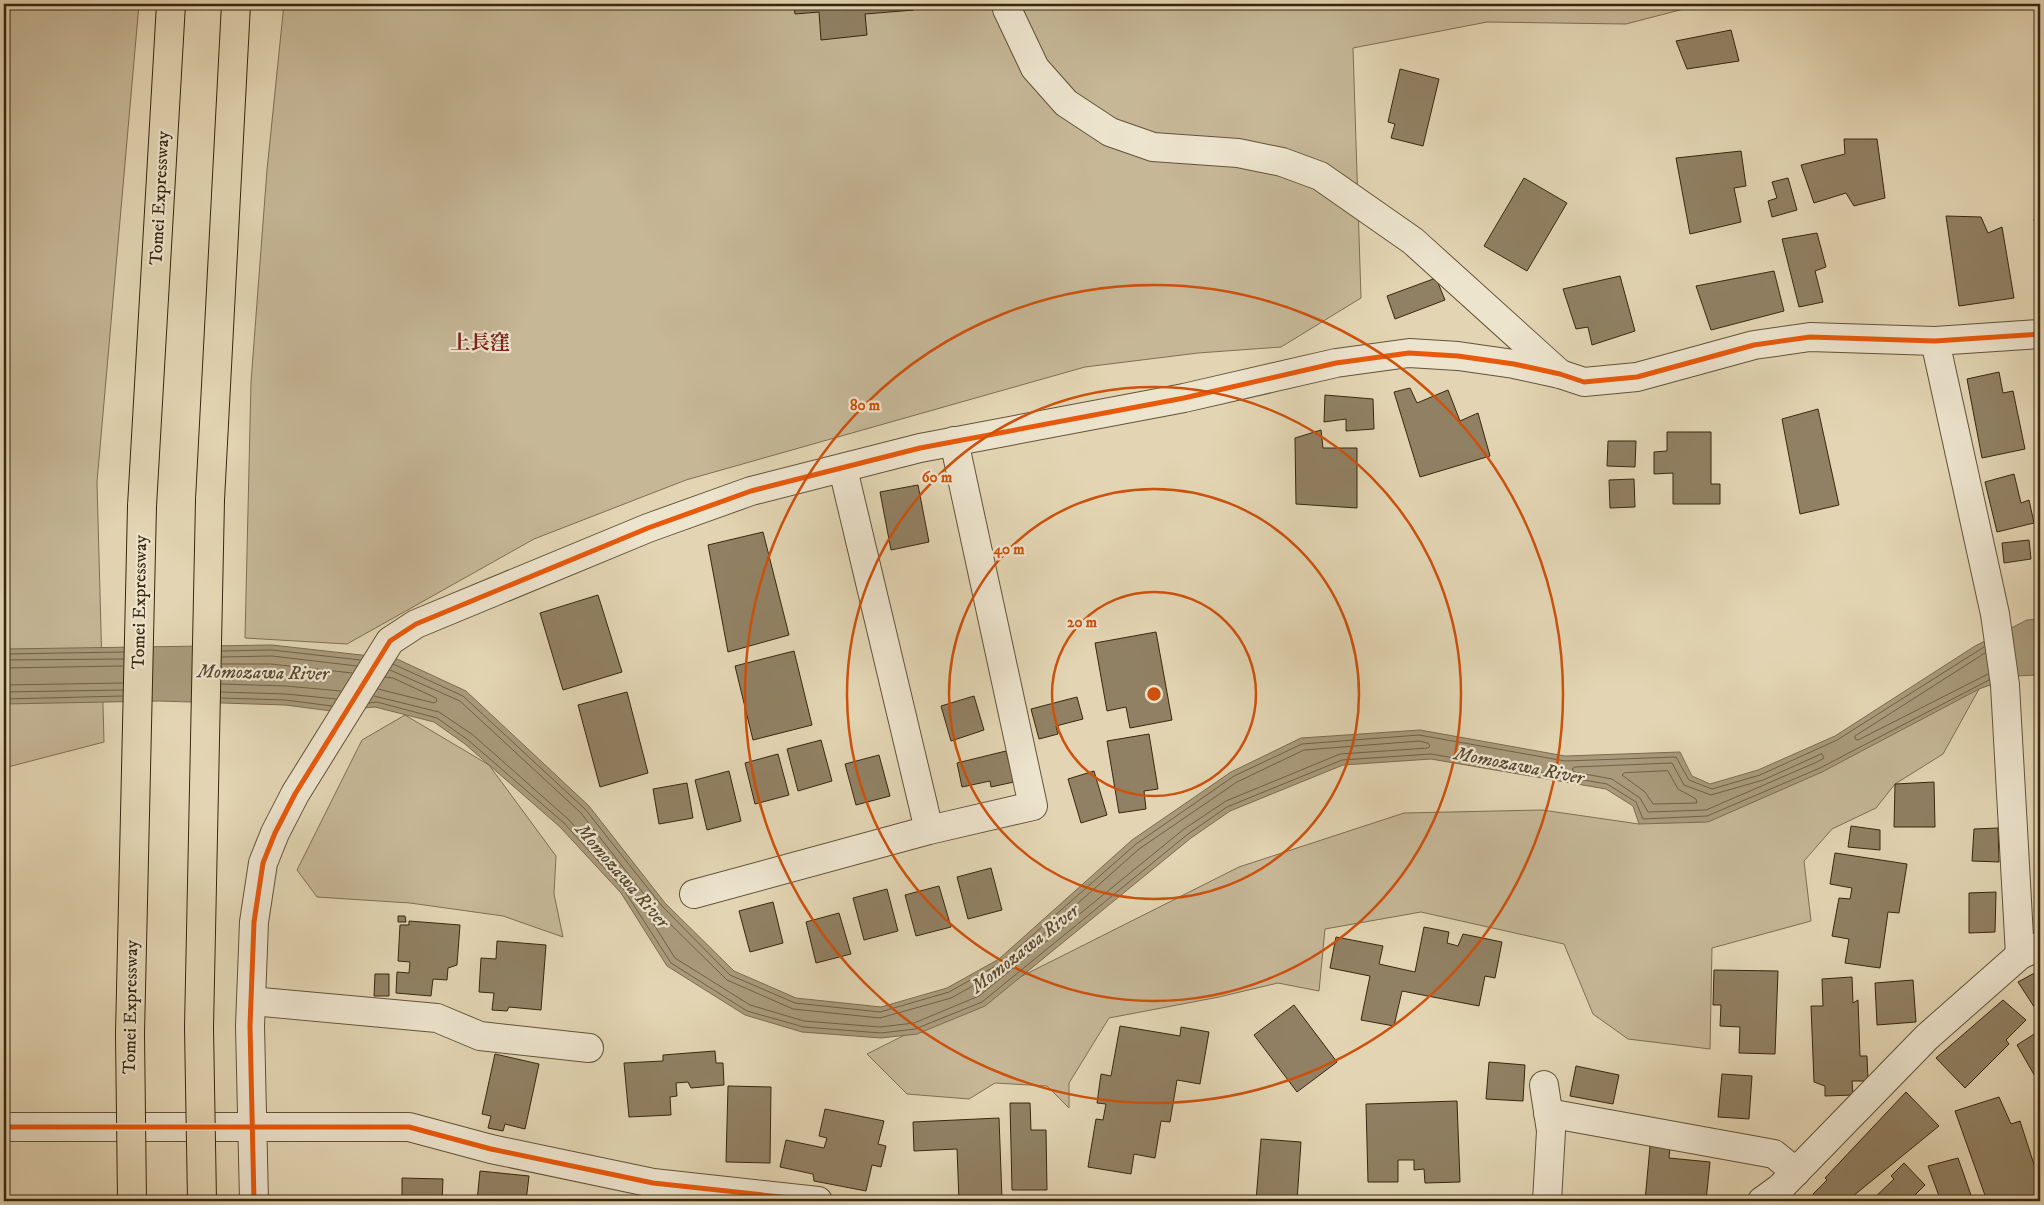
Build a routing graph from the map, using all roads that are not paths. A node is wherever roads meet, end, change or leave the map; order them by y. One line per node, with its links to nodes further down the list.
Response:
1 (171, 4): 19 (highway, Tomei Expressway, bridge)
2 (236, 4): 20 (highway, bridge)
3 (1007, 4): 6 (street)
4 (2040, 334): 5 (street)
5 (1935, 342): 6 (street); 11 (street)
6 (1560, 374): 7 (street)
7 (954, 441): 8 (street); 9 (street)
8 (843, 469): 9 (street); 12 (street)
9 (929, 830): 10 (street)
10 (694, 894)
11 (2030, 951): 18 (street)
12 (251, 1002): 13 (street); 17 (street)
13 (589, 1048)
14 (1544, 1085): 15 (street)
15 (1548, 1113): 18 (street); 23 (street)
16 (4, 1126): 17 (street)
17 (254, 1128): 21 (street); 22 (street)
18 (1783, 1191)
19 (132, 1201)
20 (202, 1201)
21 (254, 1201)
22 (818, 1201)
23 (1547, 1201)

